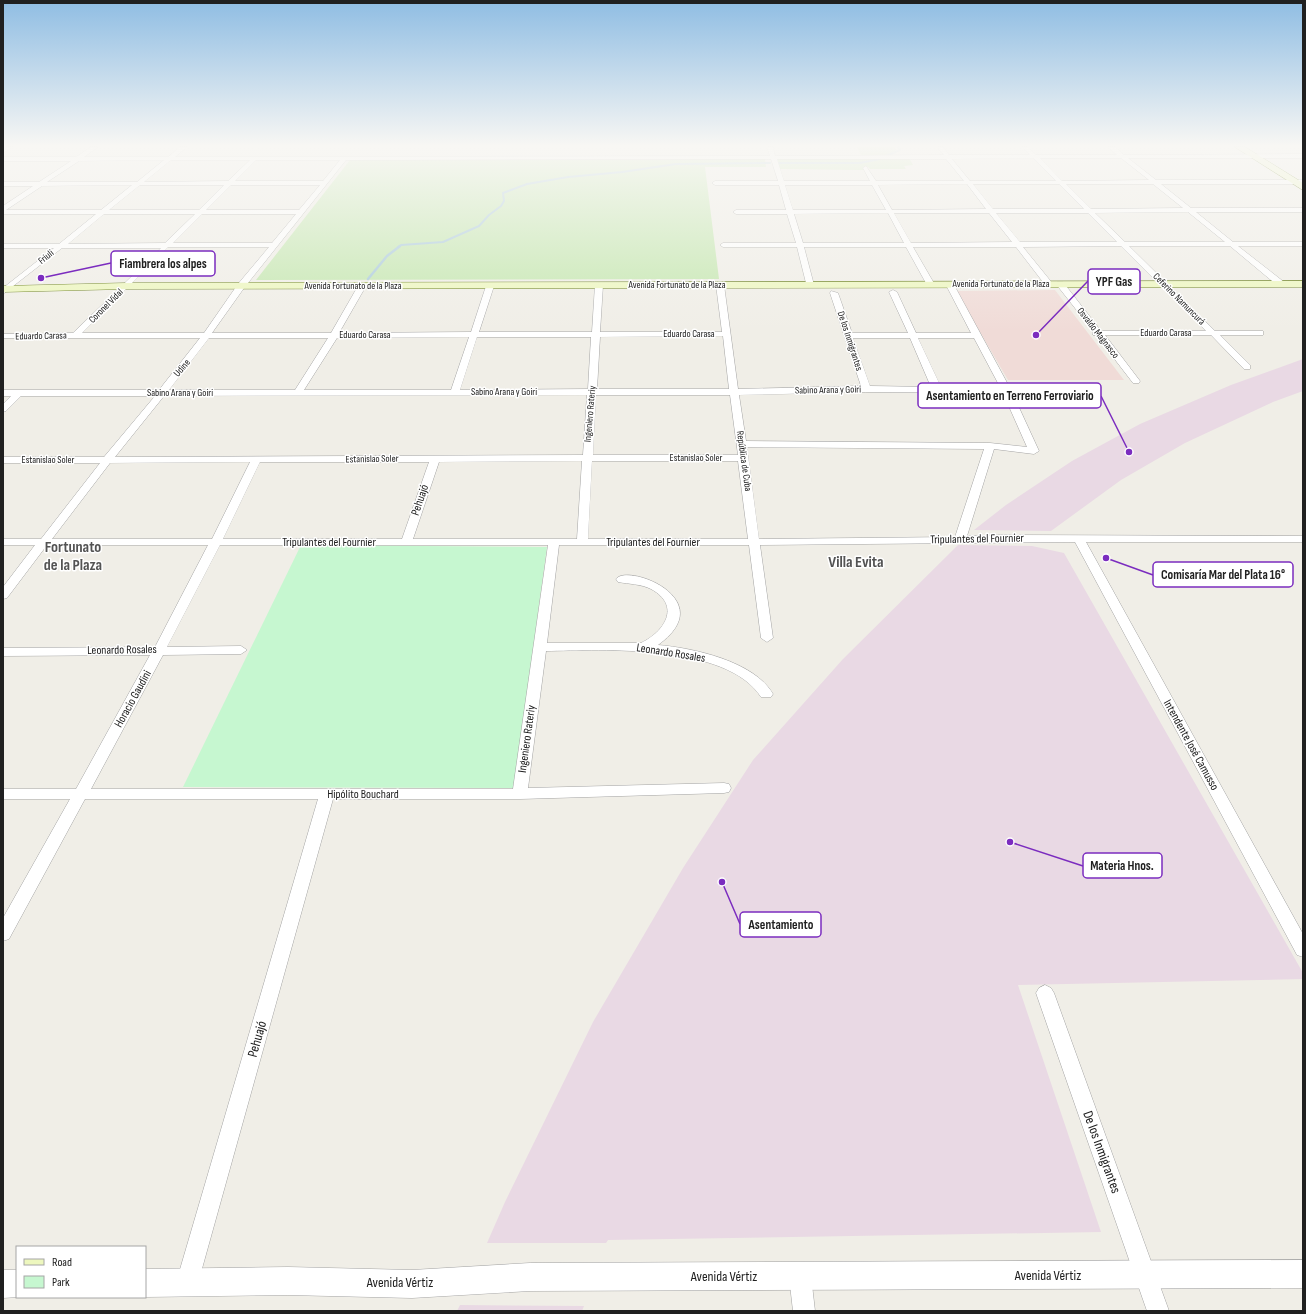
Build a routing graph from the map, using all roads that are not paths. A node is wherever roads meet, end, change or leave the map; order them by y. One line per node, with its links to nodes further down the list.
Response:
1 (108, 208): 15 (street, Friuli)
2 (205, 208): 16 (street, Coronel Vidal)
3 (303, 208): 17 (street, Udine)
4 (789, 208): 19 (street)
5 (888, 208): 11 (street)
6 (988, 208): 12 (street)
7 (1087, 208): 13 (street, Ceferino Namuncurá)
8 (1187, 208): 14 (street)
9 (1303, 210): 14 (street)
10 (3, 211): 15 (street)
11 (890, 211): 12 (street); 19 (street); 22 (street)
12 (990, 211): 13 (street); 23 (street)
13 (1090, 211): 14 (street); 24 (street, Ceferino Namuncurá)
14 (1190, 211): 25 (street)
15 (103, 212): 16 (street); 27 (street, Friuli)
16 (201, 212): 17 (street); 28 (street, Coronel Vidal)
17 (300, 212): 29 (street, Udine)
18 (736, 212): 19 (street)
19 (790, 212): 21 (street)
20 (722, 244): 21 (street)
21 (800, 244): 22 (street); 38 (street)
22 (909, 244): 23 (street); 39 (street)
23 (1017, 244): 24 (street); 31 (street)
24 (1123, 244): 25 (street); 33 (street, Ceferino Namuncurá)
25 (1231, 244): 26 (street); 34 (street)
26 (1303, 244)
27 (61, 245): 28 (street); 30 (street); 45 (street, Friuli)
28 (167, 245): 29 (street); 41 (street, Coronel Vidal)
29 (276, 245): 42 (street, Udine)
30 (3, 246)
31 (1049, 284): 32 (main road, Avenida Fortunato de la Plaza); 40 (main road, Avenida Fortunato de la Plaza)
32 (1060, 284): 33 (main road, Avenida Fortunato de la Plaza); 48 (street, Osvaldo Magnasco)
33 (1164, 284): 34 (main road, Avenida Fortunato de la Plaza); 49 (street, Ceferino Namuncurá)
34 (1281, 284): 35 (main road, Avenida Fortunato de la Plaza)
35 (1303, 284)
36 (599, 285): 37 (main road, Avenida Fortunato de la Plaza); 44 (main road, Avenida Fortunato de la Plaza); 52 (street, Ingeniero Rateriy)
37 (720, 285): 38 (main road, Avenida Fortunato de la Plaza); 53 (street, República de Cuba)
38 (810, 285): 39 (main road, Avenida Fortunato de la Plaza)
39 (930, 285): 40 (main road, Avenida Fortunato de la Plaza)
40 (950, 285): 57 (street)
41 (126, 286): 42 (main road, Avenida Fortunato de la Plaza); 45 (main road, Avenida Fortunato de la Plaza); 59 (street, Coronel Vidal)
42 (241, 286): 43 (main road, Avenida Fortunato de la Plaza); 54 (street, Udine)
43 (362, 286): 44 (main road, Avenida Fortunato de la Plaza); 55 (street)
44 (490, 286): 51 (street)
45 (5, 288)
46 (893, 292): 56 (street)
47 (834, 293): 60 (street, De los Inmigrantes)
48 (1096, 332): 49 (street, Eduardo Carasa); 62 (street, Osvaldo Magnasco)
49 (1212, 333): 50 (street, Eduardo Carasa); 61 (street, Ceferino Namuncurá)
50 (1260, 333)
51 (474, 334): 52 (street, Eduardo Carasa); 55 (street, Eduardo Carasa); 67 (street)
52 (596, 334): 53 (street, Eduardo Carasa); 68 (street, Ingeniero Rateriy)
53 (726, 334): 69 (street, República de Cuba)
54 (206, 335): 55 (street, Eduardo Carasa); 59 (street, Eduardo Carasa); 72 (street, Udine)
55 (334, 335): 66 (street)
56 (914, 335): 57 (street); 60 (street); 64 (street)
57 (976, 335): 65 (street)
58 (3, 336): 59 (street, Eduardo Carasa)
59 (76, 336)
60 (849, 336): 63 (street, De los Inmigrantes)
61 (1247, 367)
62 (1136, 381)
63 (866, 389): 64 (street, Sabino Arana y Goiri); 69 (street, Sabino Arana y Goiri)
64 (937, 389): 65 (street, Sabino Arana y Goiri)
65 (1006, 390): 75 (street)
66 (298, 392): 67 (street, Sabino Arana y Goiri); 72 (street, Sabino Arana y Goiri)
67 (455, 392): 68 (street, Sabino Arana y Goiri)
68 (592, 392): 69 (street, Sabino Arana y Goiri); 76 (street, Ingeniero Rateriy)
69 (735, 392): 74 (street, República de Cuba)
70 (3, 393): 71 (street, Sabino Arana y Goiri)
71 (19, 393): 72 (street, Sabino Arana y Goiri); 73 (street)
72 (161, 393): 80 (street, Udine)
73 (3, 409)
74 (740, 444): 75 (street); 78 (street, República de Cuba)
75 (990, 446): 84 (street)
76 (586, 457): 77 (street, Estanislao Soler); 78 (street, Estanislao Soler); 90 (street, Ingeniero Rateriy)
77 (435, 458): 81 (street, Estanislao Soler); 88 (street, Pehuajó)
78 (742, 458): 91 (street, República de Cuba)
79 (3, 460): 80 (street, Estanislao Soler)
80 (107, 460): 81 (street, Estanislao Soler); 86 (street, Udine)
81 (256, 460): 87 (street, Horacio Gaudini)
82 (1079, 539): 83 (street, Tripulantes del Fournier); 84 (street, Tripulantes del Fournier); 107 (street, Intendente José Camusso)
83 (1303, 539)
84 (959, 540): 91 (street, Tripulantes del Fournier)
85 (3, 542): 86 (street, Tripulantes del Fournier)
86 (44, 542): 87 (street, Tripulantes del Fournier); 93 (street, Udine)
87 (217, 542): 88 (street, Tripulantes del Fournier); 97 (street, Horacio Gaudini)
88 (406, 542): 89 (street, Tripulantes del Fournier)
89 (554, 542): 90 (street, Tripulantes del Fournier); 95 (street, Ingeniero Rateriy)
90 (582, 542): 91 (street, Tripulantes del Fournier)
91 (755, 542): 94 (street, República de Cuba)
92 (622, 580): 96 (street)
93 (3, 595)
94 (767, 638)
95 (540, 647): 96 (street, Leonardo Rosales); 105 (street, Ingeniero Rateriy)
96 (644, 647): 100 (street, Leonardo Rosales)
97 (161, 650): 98 (street, Leonardo Rosales); 99 (street, Leonardo Rosales); 103 (street, Horacio Gaudini)
98 (241, 650)
99 (3, 652)
100 (766, 694)
101 (724, 788): 105 (street, Hipólito Bouchard)
102 (3, 794): 103 (street, Hipólito Bouchard)
103 (80, 794): 104 (street, Hipólito Bouchard); 106 (street, Horacio Gaudini)
104 (327, 794): 105 (street, Hipólito Bouchard); 113 (street, Pehuajó)
105 (520, 794)
106 (3, 934)
107 (1303, 950)
108 (1045, 993): 109 (street, De los Inmigrantes)
109 (1146, 1274): 110 (street, Avenida Vértiz); 111 (street, Avenida Vértiz); 117 (street, De los Inmigrantes)
110 (1303, 1274)
111 (800, 1276): 113 (street, Avenida Vértiz); 116 (street)
112 (146, 1283): 113 (street, Avenida Vértiz)
113 (187, 1283)
114 (3, 1284): 115 (street)
115 (16, 1284)
116 (804, 1311)
117 (1158, 1311)

